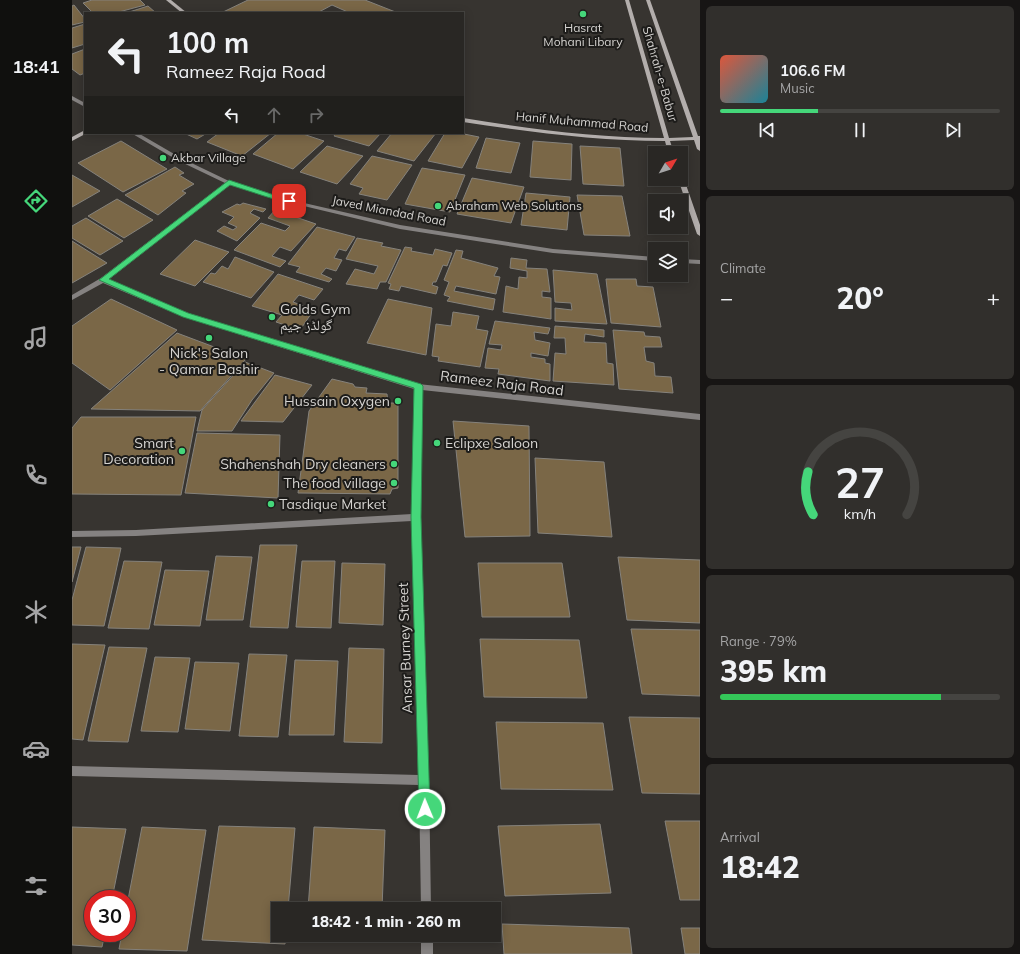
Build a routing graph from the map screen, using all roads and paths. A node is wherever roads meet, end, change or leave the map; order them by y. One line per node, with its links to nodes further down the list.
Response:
1 (168, 0): 4 (main road)
2 (627, 0): 11 (main road, Shahrah-e-Babur)
3 (648, 0): 12 (main road, Shahrah-e-Babur)
4 (184, 12)
5 (72, 98): 6 (street)
6 (84, 104)
7 (464, 120): 11 (main road, Hanif Muhammad Road)
8 (84, 133): 10 (main road)
9 (136, 134): 15 (street, Javed Miandad Road)
10 (72, 139)
11 (666, 139): 12 (main road, Hanif Muhammad Road); 13 (main road, Shahrah-e-Babur)
12 (698, 139): 14 (main road, Shahrah-e-Babur)
13 (668, 146)
14 (700, 149)
15 (229, 182): 18 (street, Javed Miandad Road); 21 (street)
16 (683, 186): 17 (main road)
17 (700, 234)
18 (648, 258)
19 (688, 261): 20 (street)
20 (700, 262)
21 (103, 280): 22 (street); 23 (street, Rameez Raja Road)
22 (72, 298)
23 (418, 386): 24 (street, Rameez Raja Road); 25 (street, Ansar Burney Street)
24 (700, 417)
25 (416, 517): 26 (street); 28 (street, Ansar Burney Street)
26 (72, 534)
27 (72, 771): 28 (street)
28 (424, 780): 29 (street, Ansar Burney Street)
29 (426, 902)
30 (427, 942): 31 (street)
31 (427, 954)

